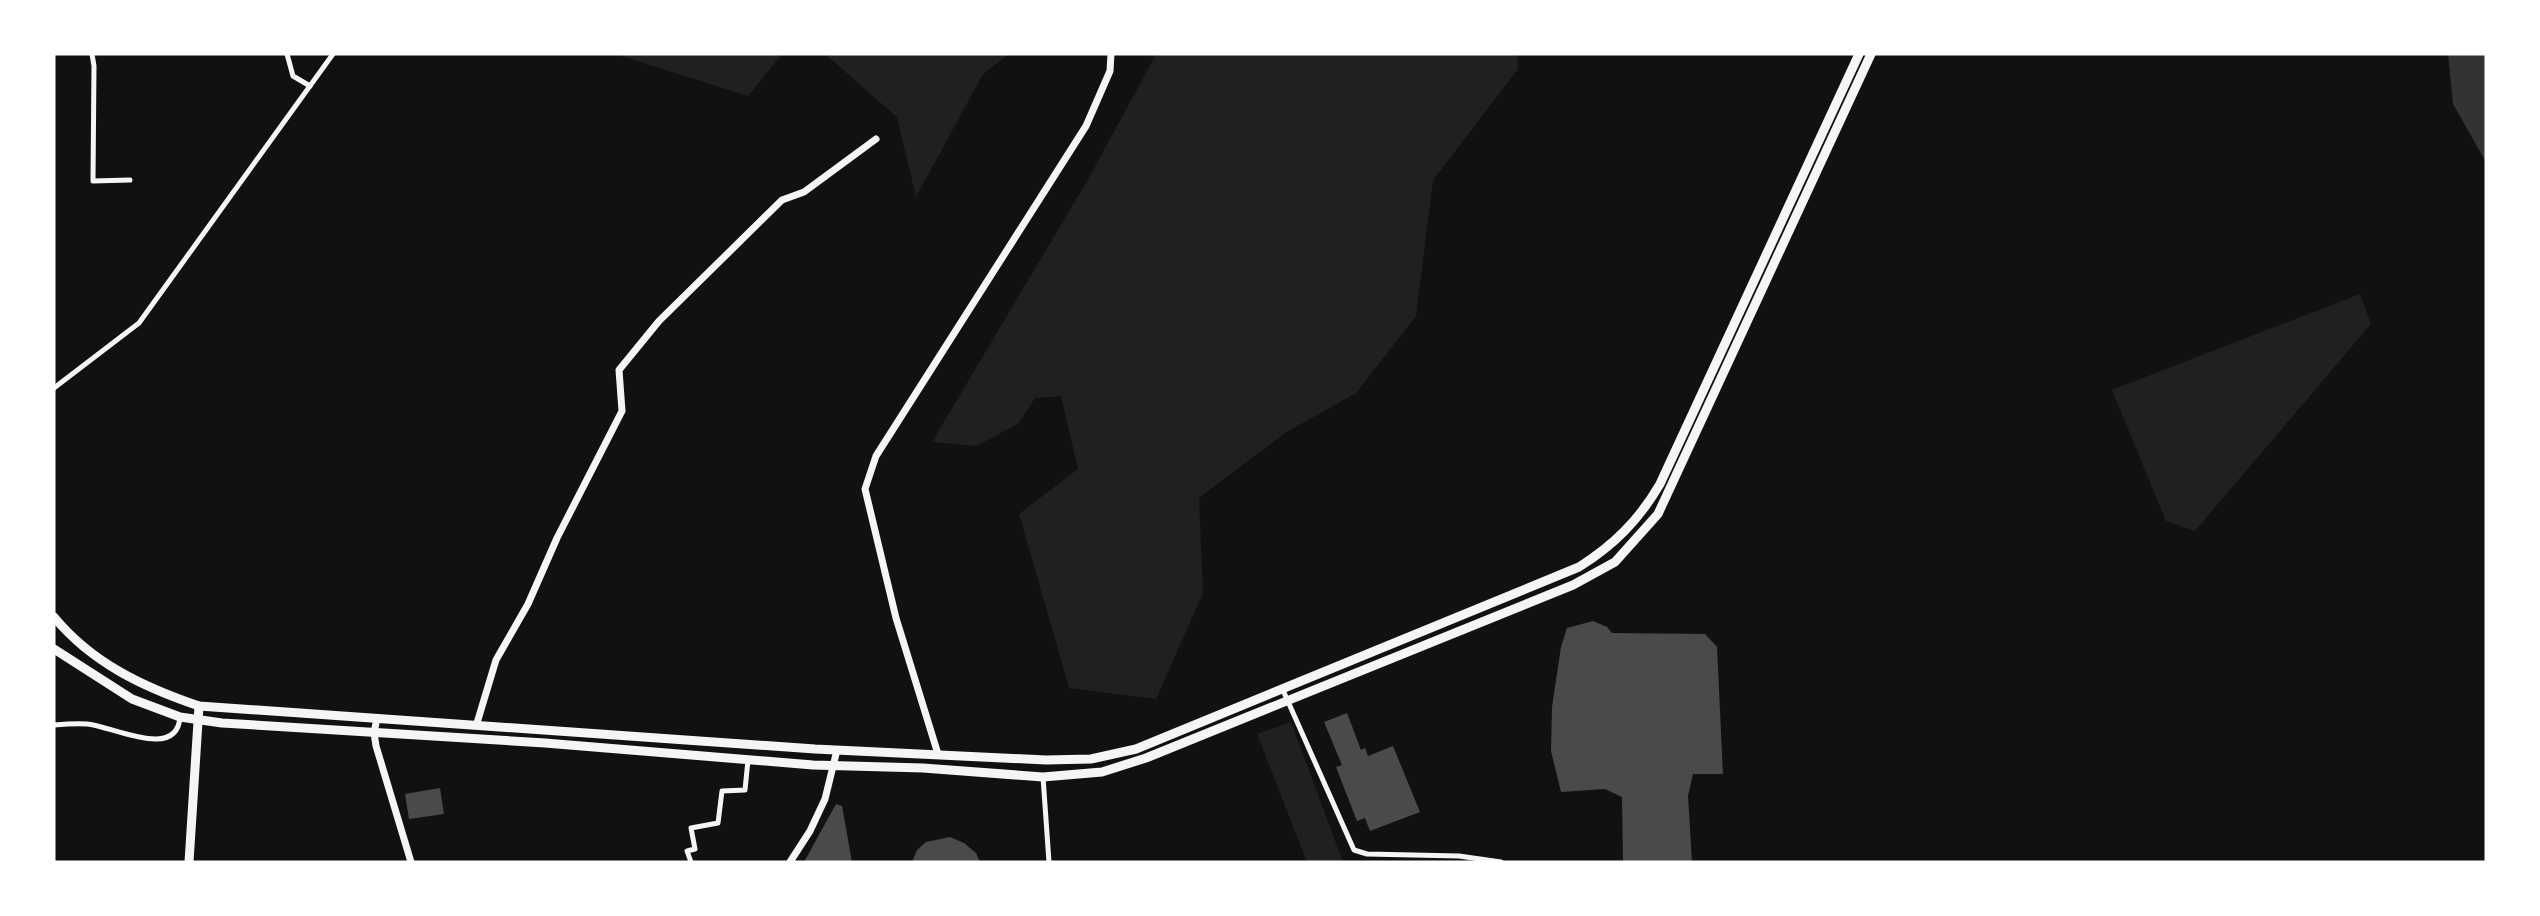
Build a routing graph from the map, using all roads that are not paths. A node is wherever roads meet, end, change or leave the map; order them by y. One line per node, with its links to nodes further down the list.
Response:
1 (92, 54): 9 (street)
2 (287, 54): 7 (street)
3 (333, 54): 7 (street)
4 (1111, 54): 23 (street)
5 (1859, 54): 13 (main road)
6 (1871, 54): 14 (main road)
7 (310, 87): 10 (street)
8 (876, 139): 19 (street)
9 (130, 180)
10 (54, 388)
11 (54, 617): 15 (main road)
12 (54, 649): 16 (main road)
13 (1282, 688): 14 (street); 23 (main road)
14 (1288, 702): 26 (main road); 32 (street)
15 (199, 705): 17 (main road); 18 (main road)
16 (180, 717): 18 (main road); 20 (street)
17 (377, 718): 19 (main road); 21 (street)
18 (196, 719): 21 (main road); 27 (main road)
19 (477, 723): 22 (main road)
20 (54, 725)
21 (374, 733): 24 (main road); 28 (street)
22 (837, 750): 23 (main road); 25 (street)
23 (938, 754)
24 (748, 760): 25 (main road); 29 (street)
25 (833, 765): 26 (main road); 30 (street)
26 (1043, 777): 31 (street)
27 (189, 862)
28 (411, 862)
29 (691, 862)
30 (790, 862)
31 (1049, 862)
32 (1502, 862)

